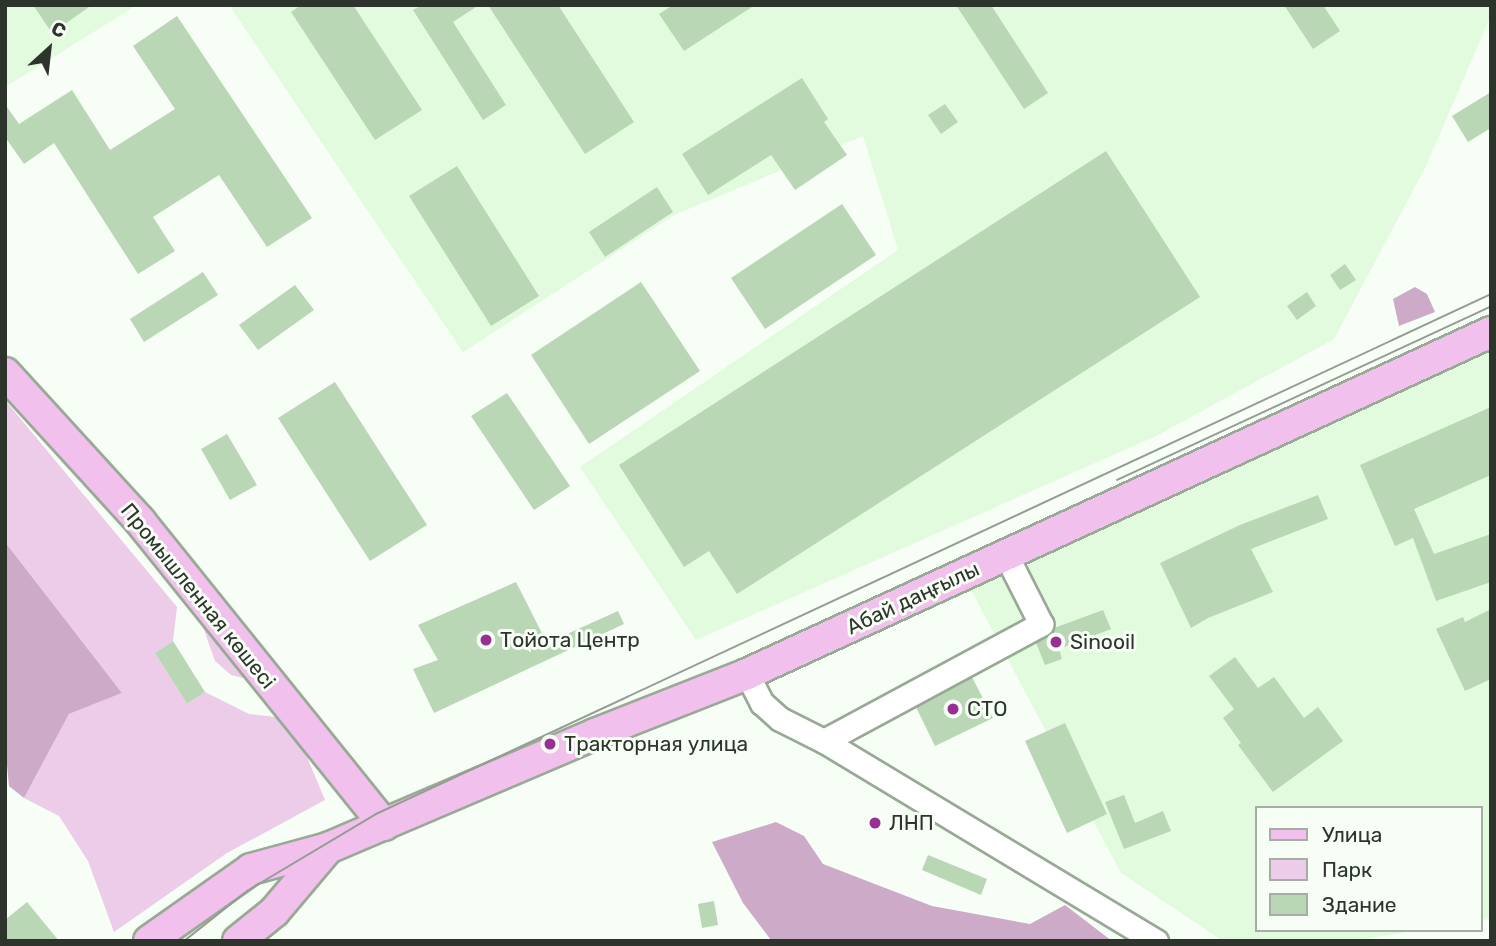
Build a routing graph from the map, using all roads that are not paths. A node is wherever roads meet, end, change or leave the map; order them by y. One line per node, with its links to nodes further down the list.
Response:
1 (1491, 332): 3 (main road, Абай даңғылы)
2 (5, 373): 6 (main road, Промышленная көшесі)
3 (1006, 555): 4 (main road, Абай даңғылы); 5 (street)
4 (747, 674): 5 (street); 6 (main road, Абай даңғылы)
5 (824, 741): 10 (street)
6 (384, 825): 7 (main road, Абай даңғылы)
7 (328, 848): 8 (main road, Абай даңғылы); 9 (main road, Абай даңғылы)
8 (149, 941)
9 (237, 941)
10 (1156, 941)

